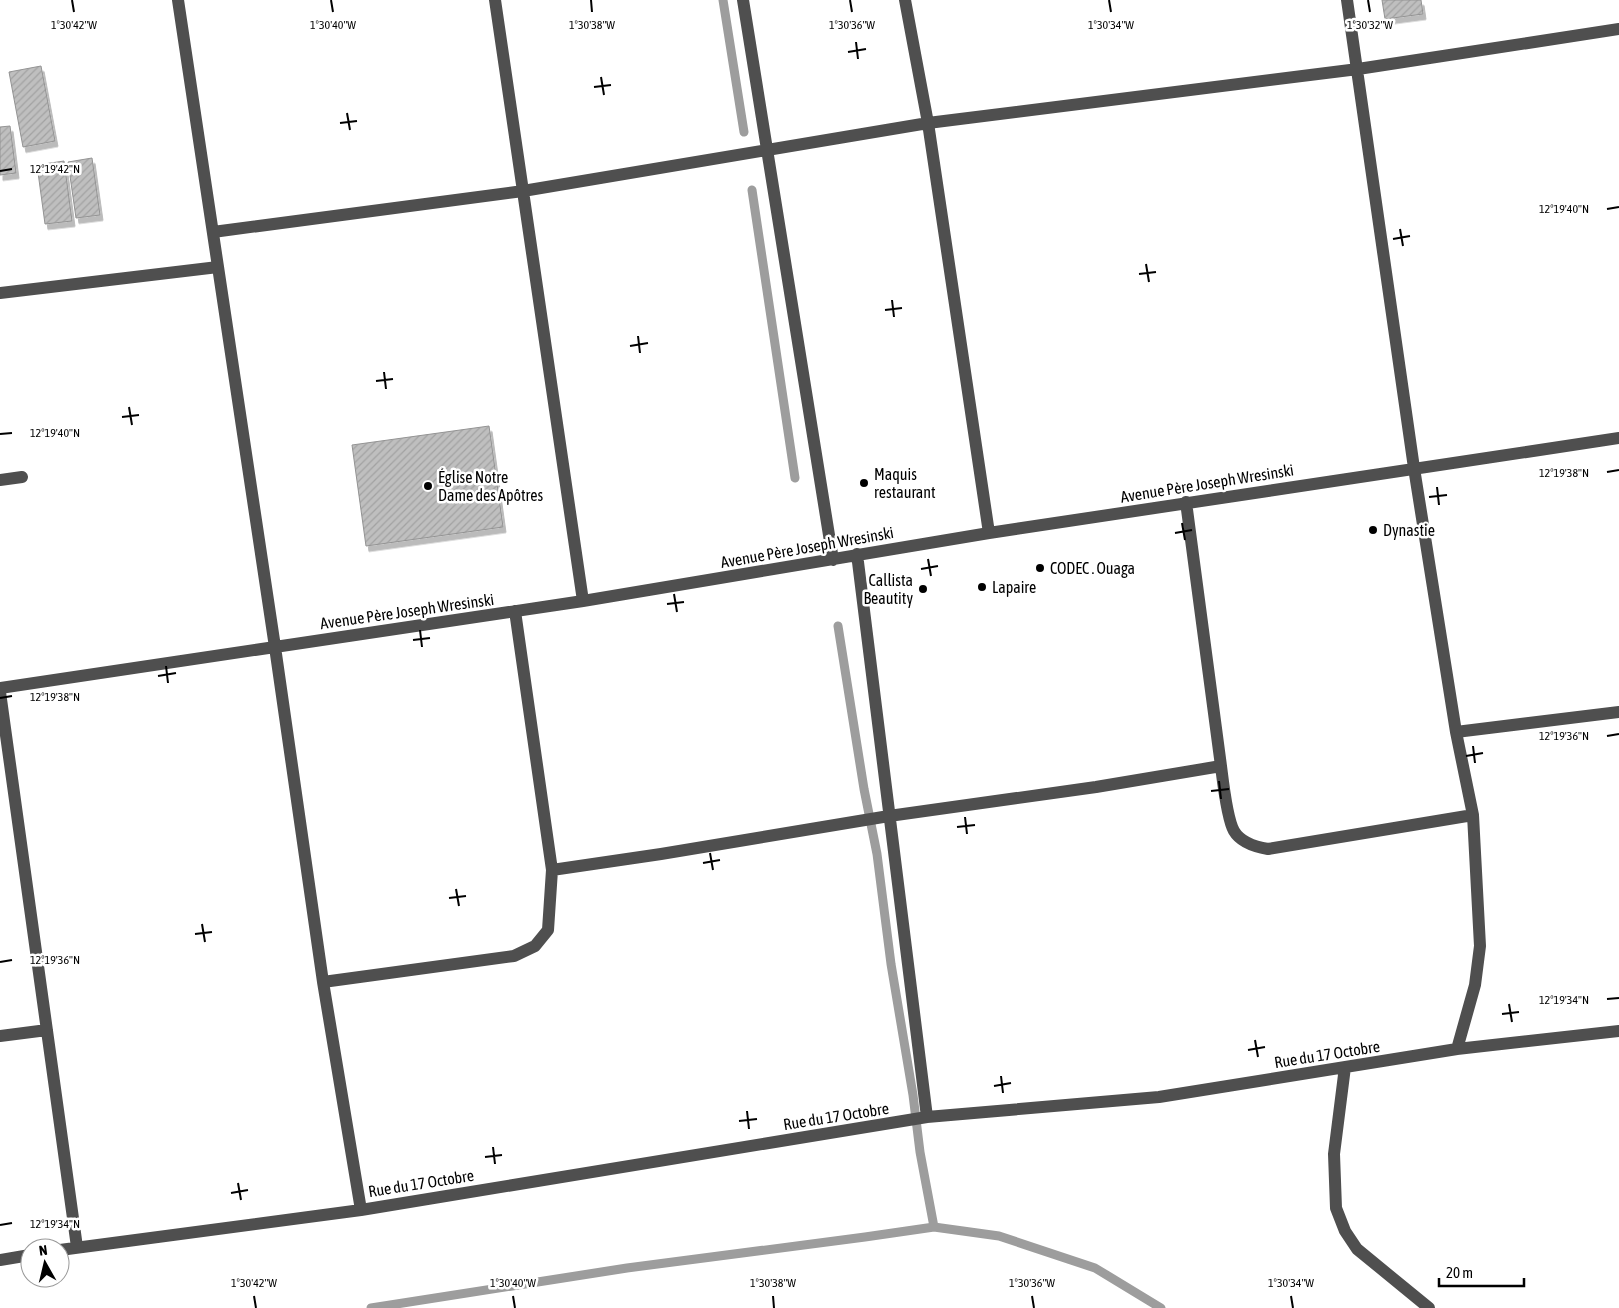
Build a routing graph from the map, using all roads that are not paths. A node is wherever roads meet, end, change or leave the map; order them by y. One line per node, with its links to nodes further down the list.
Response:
1 (178, 0): 11 (street)
2 (495, 0): 10 (street)
3 (742, 0): 9 (street)
4 (905, 0): 8 (street)
5 (1347, 0): 7 (street)
6 (1619, 29): 7 (street)
7 (1358, 69): 8 (street); 15 (street)
8 (928, 123): 9 (street); 19 (street)
9 (766, 149): 10 (street); 21 (street)
10 (523, 191): 11 (street); 22 (street)
11 (213, 232): 12 (street)
12 (218, 267): 13 (street); 24 (street)
13 (0, 293)
14 (1619, 438): 15 (street, Avenue Père Joseph Wresinski)
15 (1414, 468): 18 (street, Avenue Père Joseph Wresinski); 28 (street)
16 (22, 477): 17 (street)
17 (0, 480)
18 (1186, 502): 19 (street, Avenue Père Joseph Wresinski); 29 (street)
19 (989, 533): 20 (street, Avenue Père Joseph Wresinski)
20 (857, 554): 21 (street, Avenue Père Joseph Wresinski); 31 (street)
21 (833, 560): 22 (street, Avenue Père Joseph Wresinski)
22 (584, 601): 23 (street, Avenue Père Joseph Wresinski)
23 (515, 612): 24 (street, Avenue Père Joseph Wresinski); 32 (street)
24 (275, 647): 25 (street, Avenue Père Joseph Wresinski); 33 (street)
25 (0, 688)
26 (0, 692): 34 (street)
27 (1619, 712): 28 (street)
28 (1456, 732): 30 (street)
29 (1221, 766): 30 (street); 31 (street)
30 (1473, 815): 37 (street)
31 (889, 816): 32 (street); 39 (street)
32 (552, 870): 33 (street)
33 (324, 982): 40 (street)
34 (48, 1030): 36 (street); 41 (street)
35 (1619, 1031): 37 (street, Rue du 17 Octobre)
36 (0, 1036)
37 (1457, 1049): 38 (street, Rue du 17 Octobre)
38 (1346, 1067): 39 (street, Rue du 17 Octobre); 45 (street)
39 (928, 1117): 40 (street, Rue du 17 Octobre)
40 (360, 1210): 41 (street, Rue du 17 Octobre)
41 (77, 1247): 42 (street, Rue du 17 Octobre)
42 (70, 1248)
43 (20, 1257): 44 (street)
44 (0, 1260)
45 (1429, 1308)

